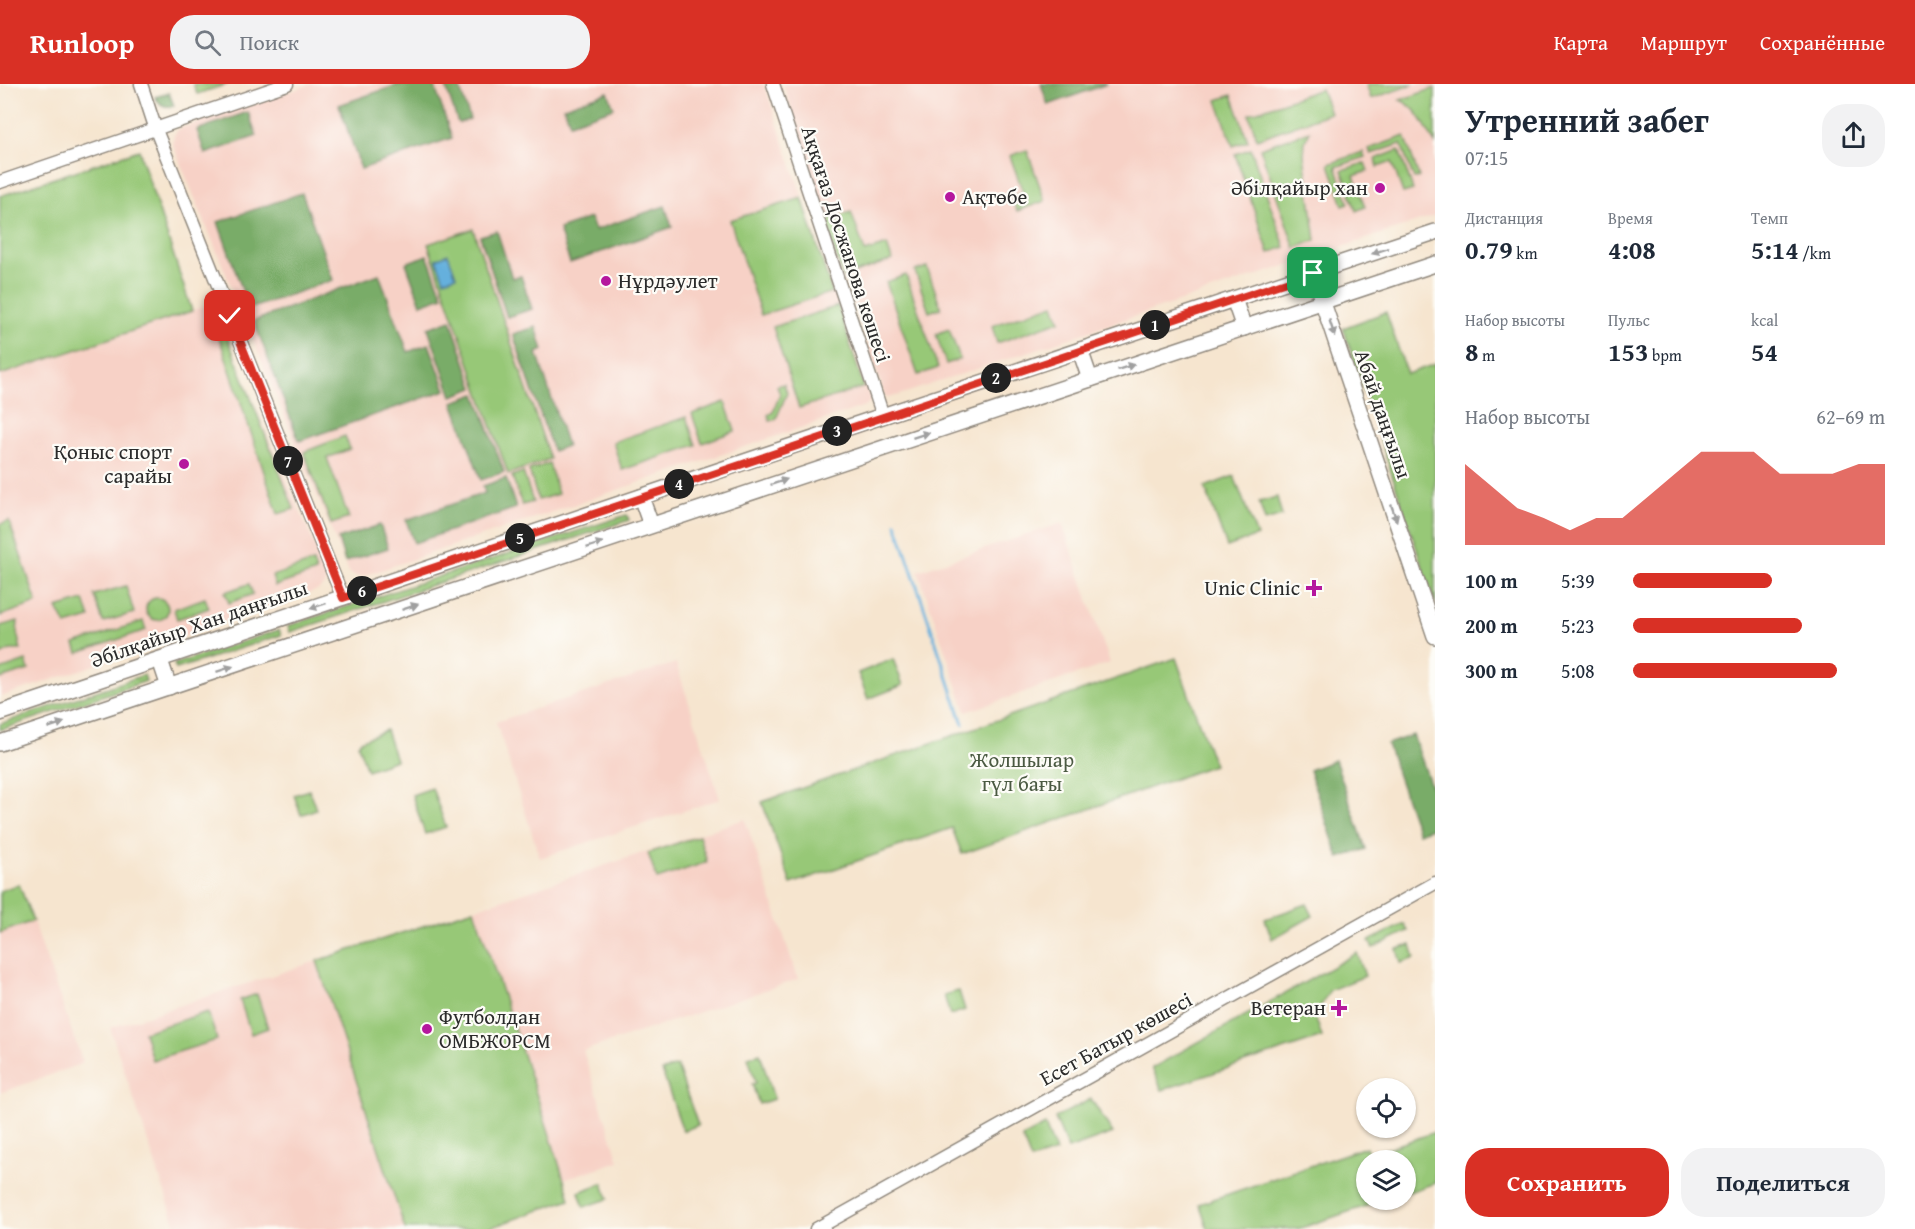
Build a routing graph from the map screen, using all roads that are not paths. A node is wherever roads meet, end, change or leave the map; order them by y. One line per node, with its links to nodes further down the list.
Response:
1 (141, 84): 4 (street)
2 (287, 84): 4 (street)
3 (773, 84): 14 (street, Аққағаз Досжанова көшесі)
4 (156, 130): 5 (street); 17 (street)
5 (0, 182)
6 (1435, 232): 8 (main road, Әбілқайыр Хан даңғылы, one-way to 8)
7 (1435, 264): 10 (main road)
8 (1313, 273): 9 (main road, Әбілқайыр Хан даңғылы); 10 (main road, Абай даңғылы)
9 (1234, 299): 11 (main road); 12 (main road, Әбілқайыр Хан даңғылы)
10 (1323, 302): 11 (main road); 18 (main road, Абай даңғылы, one-way to 18)
11 (1244, 328): 13 (main road, one-way to 11)
12 (1080, 350): 13 (main road); 14 (main road, Әбілқайыр Хан даңғылы)
13 (1090, 379): 16 (main road, one-way to 13)
14 (883, 416): 15 (main road, Әбілқайыр Хан даңғылы)
15 (641, 496): 16 (main road); 17 (main road, Әбілқайыр Хан даңғылы)
16 (651, 525): 20 (main road, one-way to 16)
17 (343, 598): 19 (main road, Әбілқайыр Хан даңғылы, one-way to 19)
18 (1435, 636)
19 (160, 660): 20 (main road); 21 (main road, Әбілқайыр Хан даңғылы)
20 (169, 687): 22 (main road, one-way to 20)
21 (0, 713)
22 (0, 743)
23 (1435, 883): 24 (street, Есет Батыр көшесі)
24 (816, 1229)

